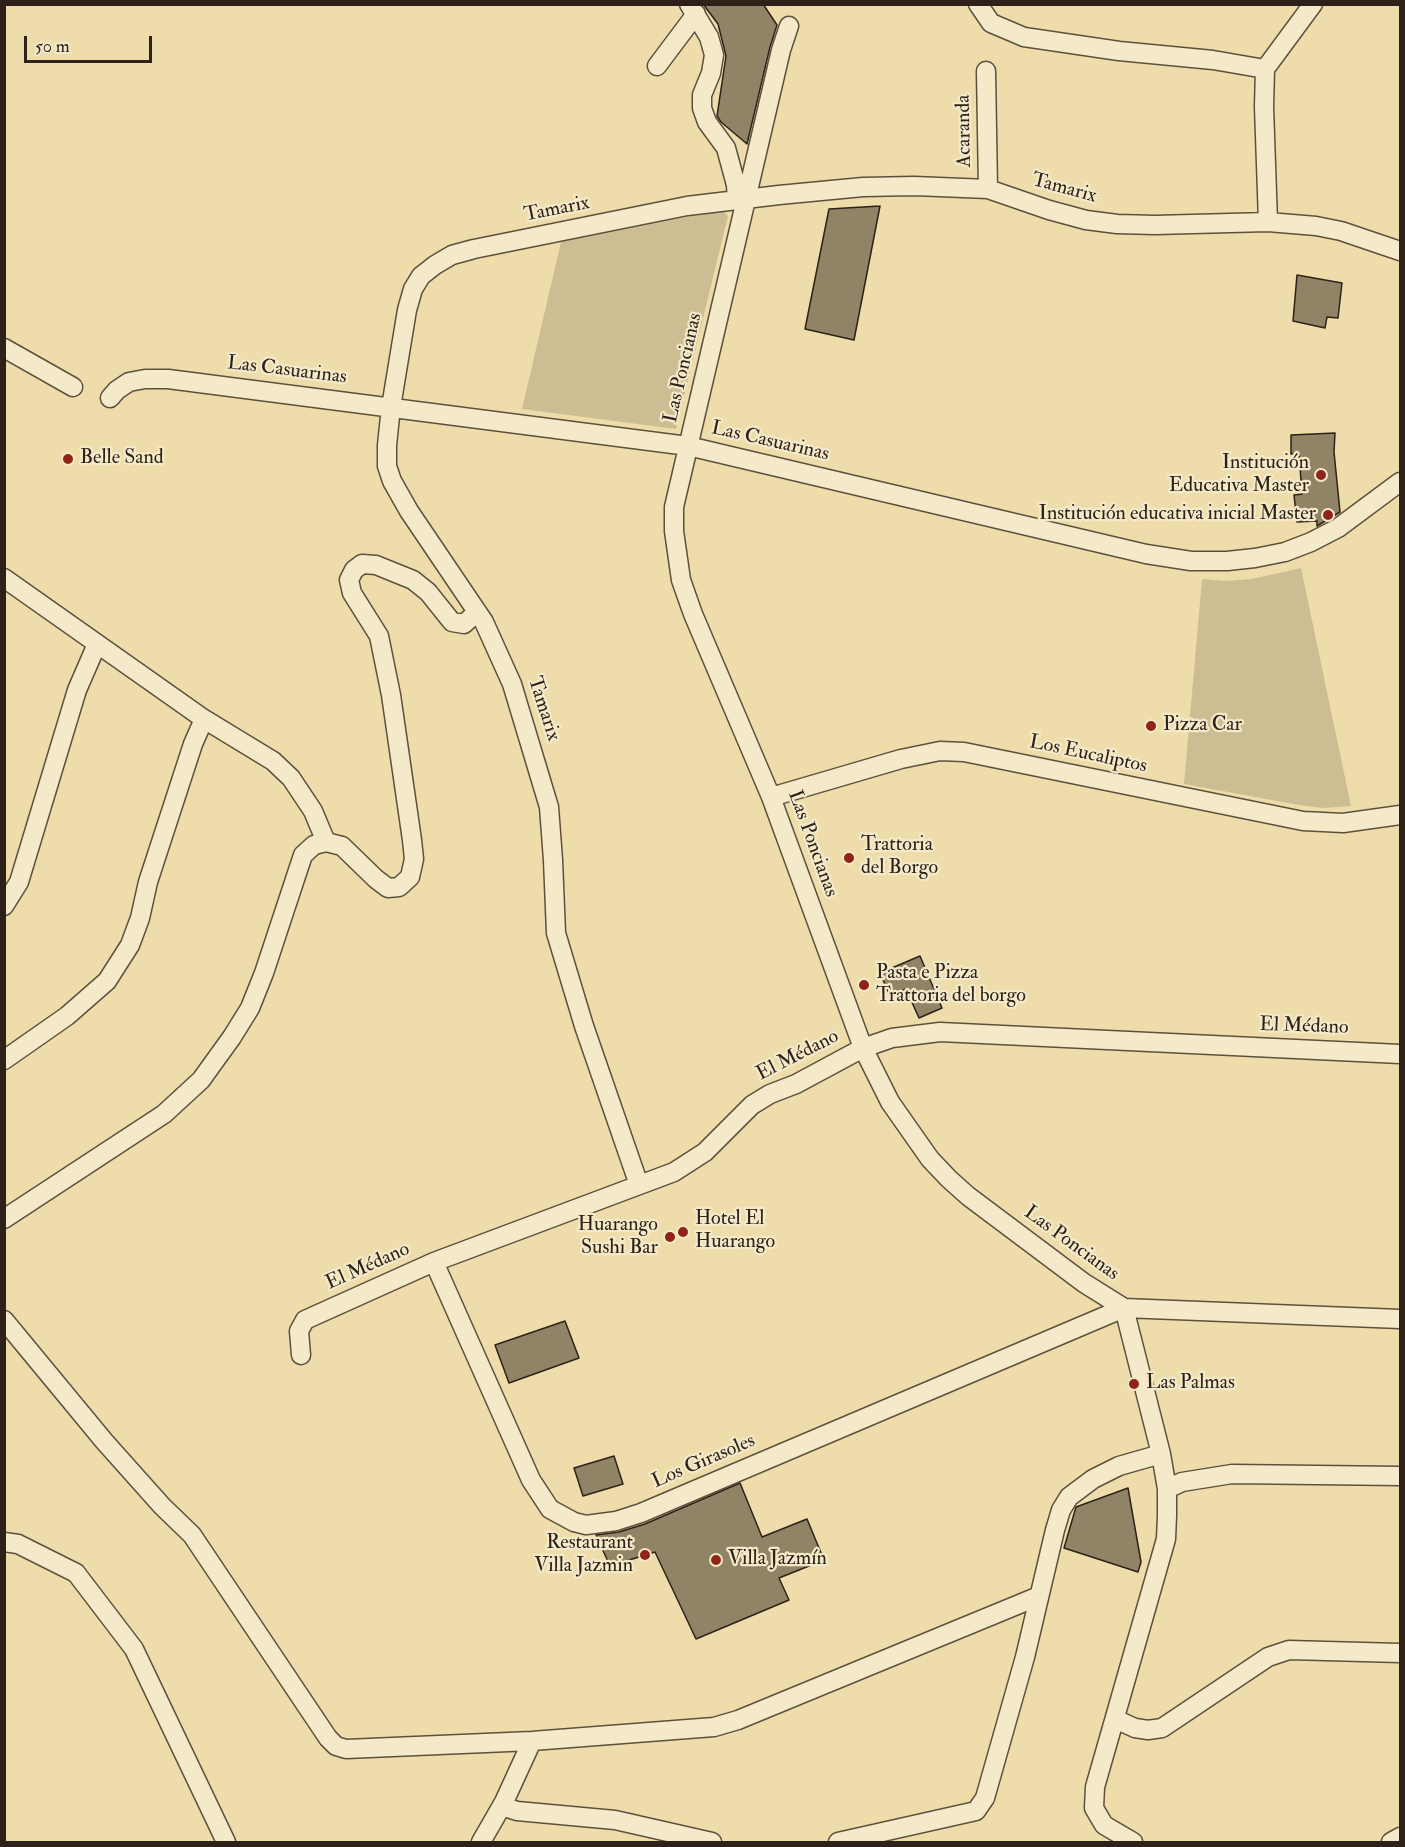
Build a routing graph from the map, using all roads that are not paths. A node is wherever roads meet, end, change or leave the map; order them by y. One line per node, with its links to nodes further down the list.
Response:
1 (978, 4): 6 (street)
2 (1313, 4): 6 (street)
3 (693, 9): 5 (street); 9 (street)
4 (789, 26): 9 (street, Las Poncianas)
5 (657, 66)
6 (1265, 69): 10 (street)
7 (986, 71): 8 (street, Acaranda)
8 (988, 189): 9 (street, Tamarix); 10 (street, Tamarix)
9 (742, 199): 15 (street, Tamarix); 16 (street, Las Poncianas)
10 (1268, 222): 11 (street, Tamarix)
11 (1401, 251)
12 (4, 348): 13 (street)
13 (73, 387)
14 (110, 398): 15 (street, Las Casuarinas)
15 (391, 408): 16 (street, Las Casuarinas); 19 (street, Tamarix)
16 (688, 446): 17 (street, Las Casuarinas); 22 (street, Las Poncianas)
17 (1401, 482)
18 (4, 578): 20 (street)
19 (477, 612): 24 (street); 29 (street, Tamarix)
20 (98, 644): 21 (street); 25 (street)
21 (204, 719): 24 (street); 28 (street)
22 (771, 797): 23 (street, Los Eucaliptos); 26 (street, Las Poncianas)
23 (1401, 815)
24 (326, 842): 30 (street)
25 (4, 906)
26 (863, 1048): 27 (street, El Médano); 29 (street, El Médano); 32 (street, Las Poncianas)
27 (1401, 1053)
28 (4, 1060)
29 (639, 1185): 31 (street, El Médano)
30 (4, 1220)
31 (434, 1263): 32 (street, Los Girasoles); 35 (street, El Médano)
32 (1124, 1308): 33 (street, Las Poncianas); 36 (street)
33 (1401, 1319)
34 (4, 1320): 43 (street)
35 (302, 1355)
36 (1161, 1454): 38 (street); 40 (street)
37 (1401, 1476): 38 (street)
38 (1167, 1489): 42 (street)
39 (4, 1542): 46 (street)
40 (1039, 1596): 43 (street); 49 (street)
41 (1401, 1653): 42 (street)
42 (1114, 1719): 50 (street)
43 (532, 1741): 44 (street)
44 (504, 1802): 47 (street); 48 (street)
45 (1401, 1837): 51 (street)
46 (226, 1842)
47 (481, 1842)
48 (712, 1842)
49 (838, 1842)
50 (1133, 1842)
51 (1391, 1842)

